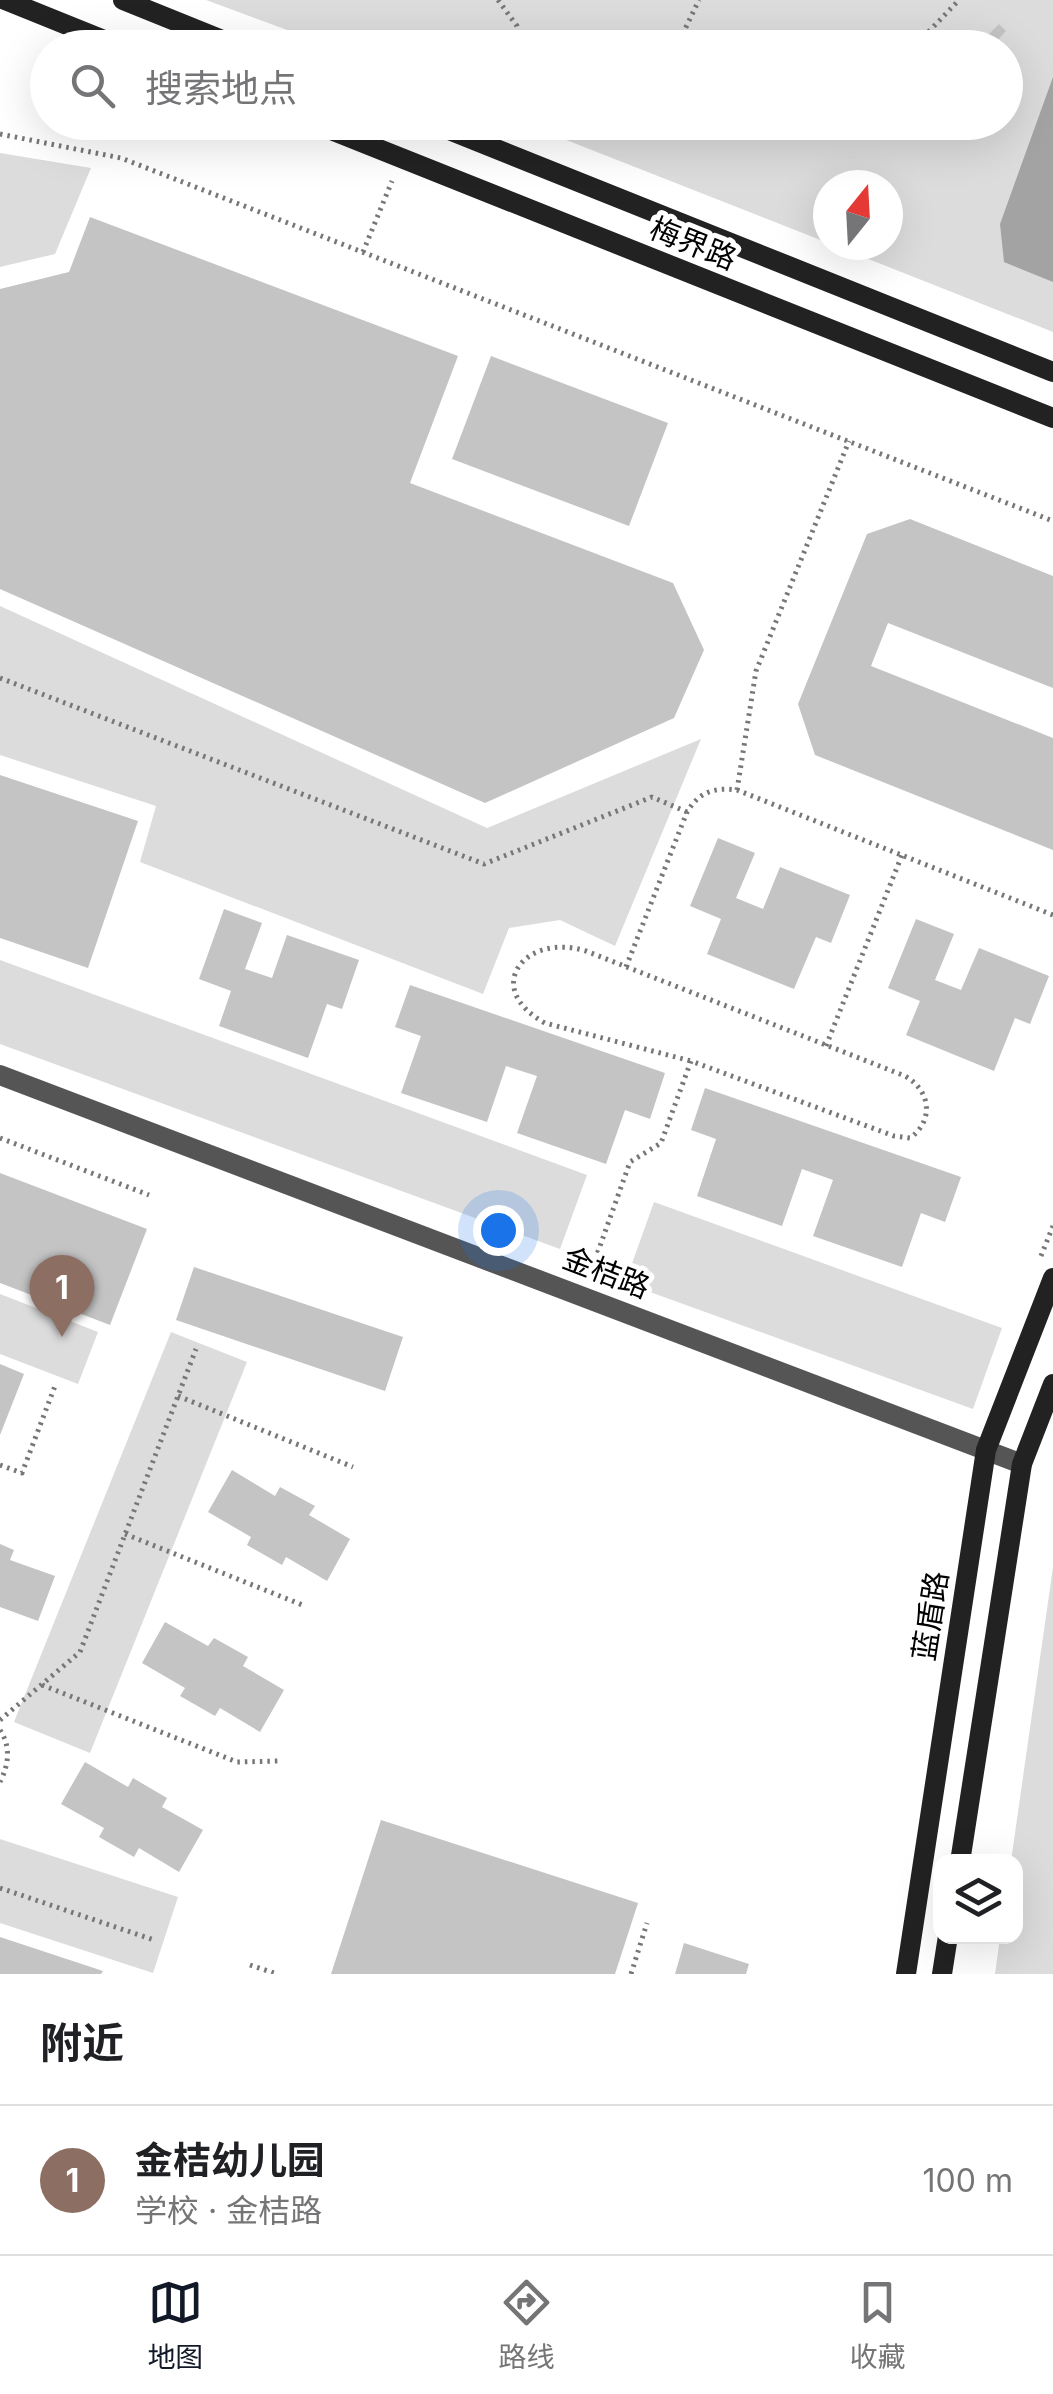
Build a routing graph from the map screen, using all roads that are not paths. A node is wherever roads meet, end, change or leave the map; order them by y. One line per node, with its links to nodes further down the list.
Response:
1 (5, 0): 3 (main road)
2 (124, 0): 4 (main road)
3 (79, 30)
4 (198, 30)
5 (356, 140): 8 (main road, 梅界路)
6 (475, 140): 7 (main road)
7 (1053, 372)
8 (1053, 418)
9 (0, 1074): 12 (street, 金桔路)
10 (1053, 1278): 12 (main road, 蓝盾路)
11 (1053, 1384): 13 (main road)
12 (986, 1450): 13 (street, 金桔路); 16 (main road, 蓝盾路)
13 (1022, 1464): 14 (main road)
14 (961, 1854)
15 (947, 1944): 17 (main road)
16 (906, 1974)
17 (942, 1974)

